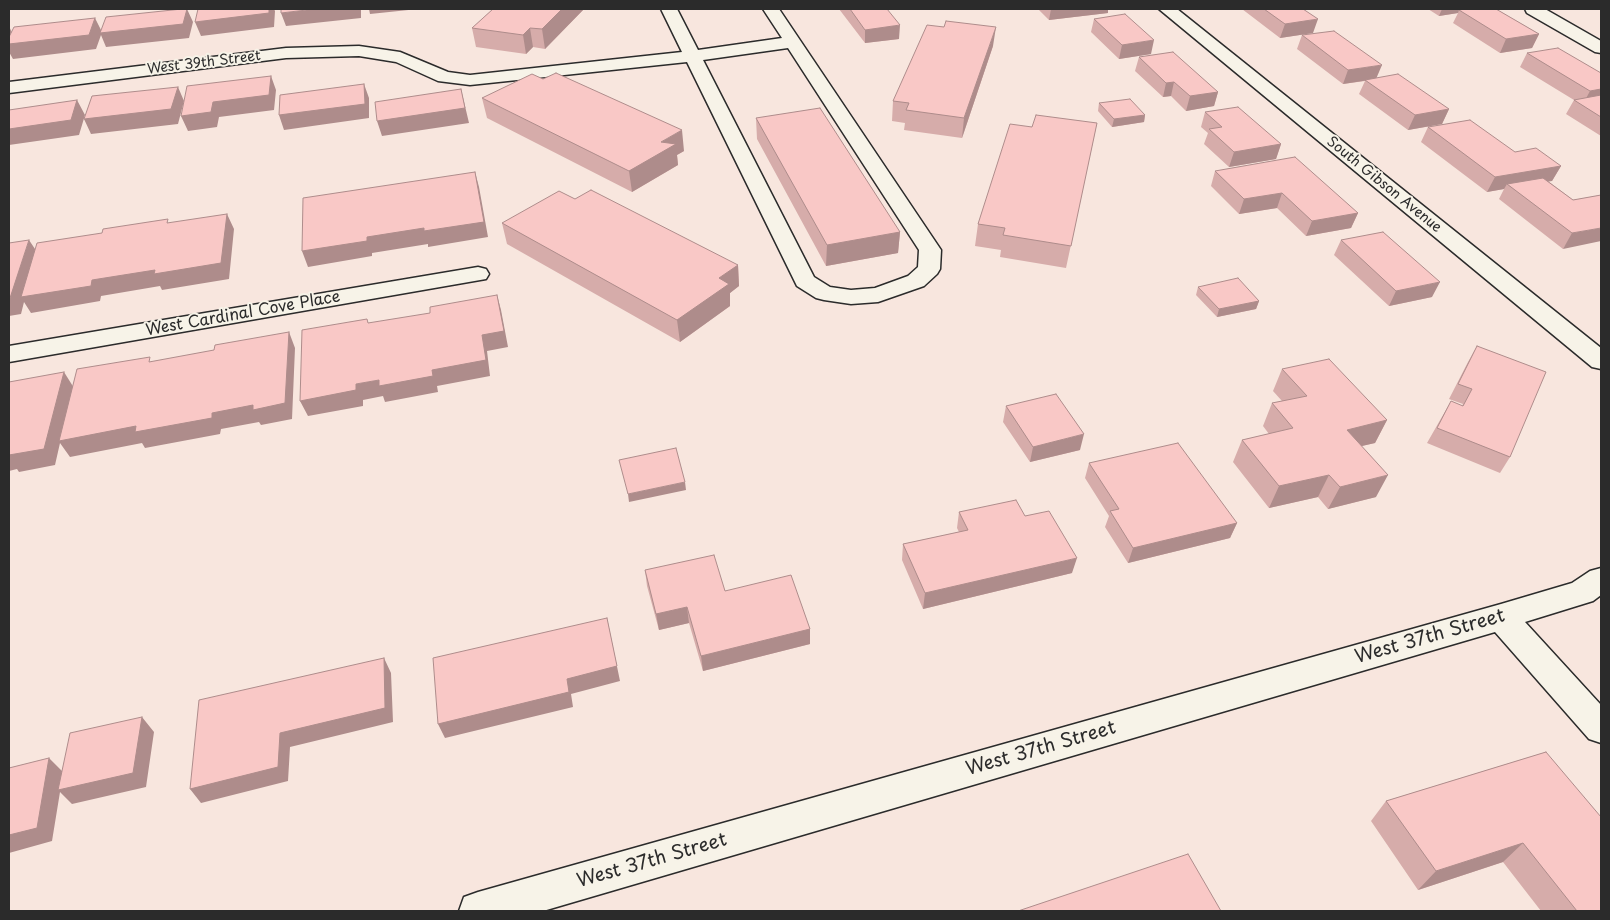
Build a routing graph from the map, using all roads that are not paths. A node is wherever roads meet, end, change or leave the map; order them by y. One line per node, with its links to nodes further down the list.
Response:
1 (669, 9): 7 (street)
2 (772, 9): 5 (street)
3 (1167, 9): 11 (street, South Gibson Avenue)
4 (1533, 9): 6 (street)
5 (793, 42): 7 (street, West 39th Street); 7 (street)
6 (1601, 48)
7 (693, 56): 8 (street, West 39th Street)
8 (9, 88)
9 (478, 274): 10 (street, West Cardinal Cove Place)
10 (9, 354)
11 (1601, 361)
12 (1601, 580): 13 (street, West 37th Street)
13 (1501, 617): 14 (street); 15 (street, West 37th Street)
14 (1601, 728)
15 (478, 911)

